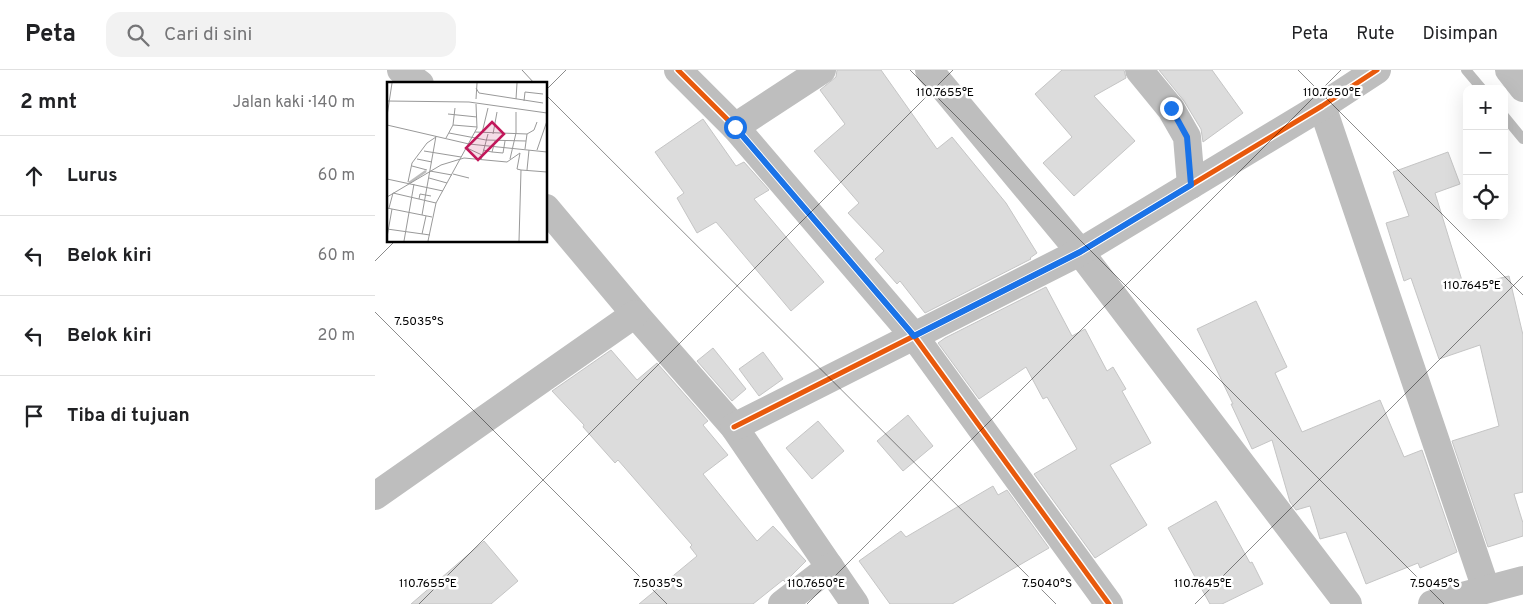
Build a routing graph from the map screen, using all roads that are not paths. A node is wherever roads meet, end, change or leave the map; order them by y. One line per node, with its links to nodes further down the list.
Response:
1 (401, 70): 8 (street)
2 (678, 70): 11 (street)
3 (822, 70): 11 (street)
4 (929, 70): 14 (street)
5 (1139, 70): 12 (street)
6 (1377, 70): 10 (street)
7 (1509, 70): 9 (street)
8 (418, 82)
9 (1523, 88)
10 (1322, 106): 12 (street); 21 (street)
11 (735, 127): 16 (street)
12 (1191, 185): 14 (street)
13 (547, 209): 15 (street)
14 (1080, 252): 16 (street); 25 (street)
15 (635, 314): 17 (street); 18 (street)
16 (914, 336): 17 (street); 24 (street)
17 (734, 428): 19 (street)
18 (375, 496)
19 (830, 567): 22 (street); 23 (street)
20 (1523, 580): 21 (street)
21 (1487, 589): 26 (street)
22 (782, 604)
23 (855, 604)
24 (1109, 604)
25 (1348, 604)
26 (1432, 604)

